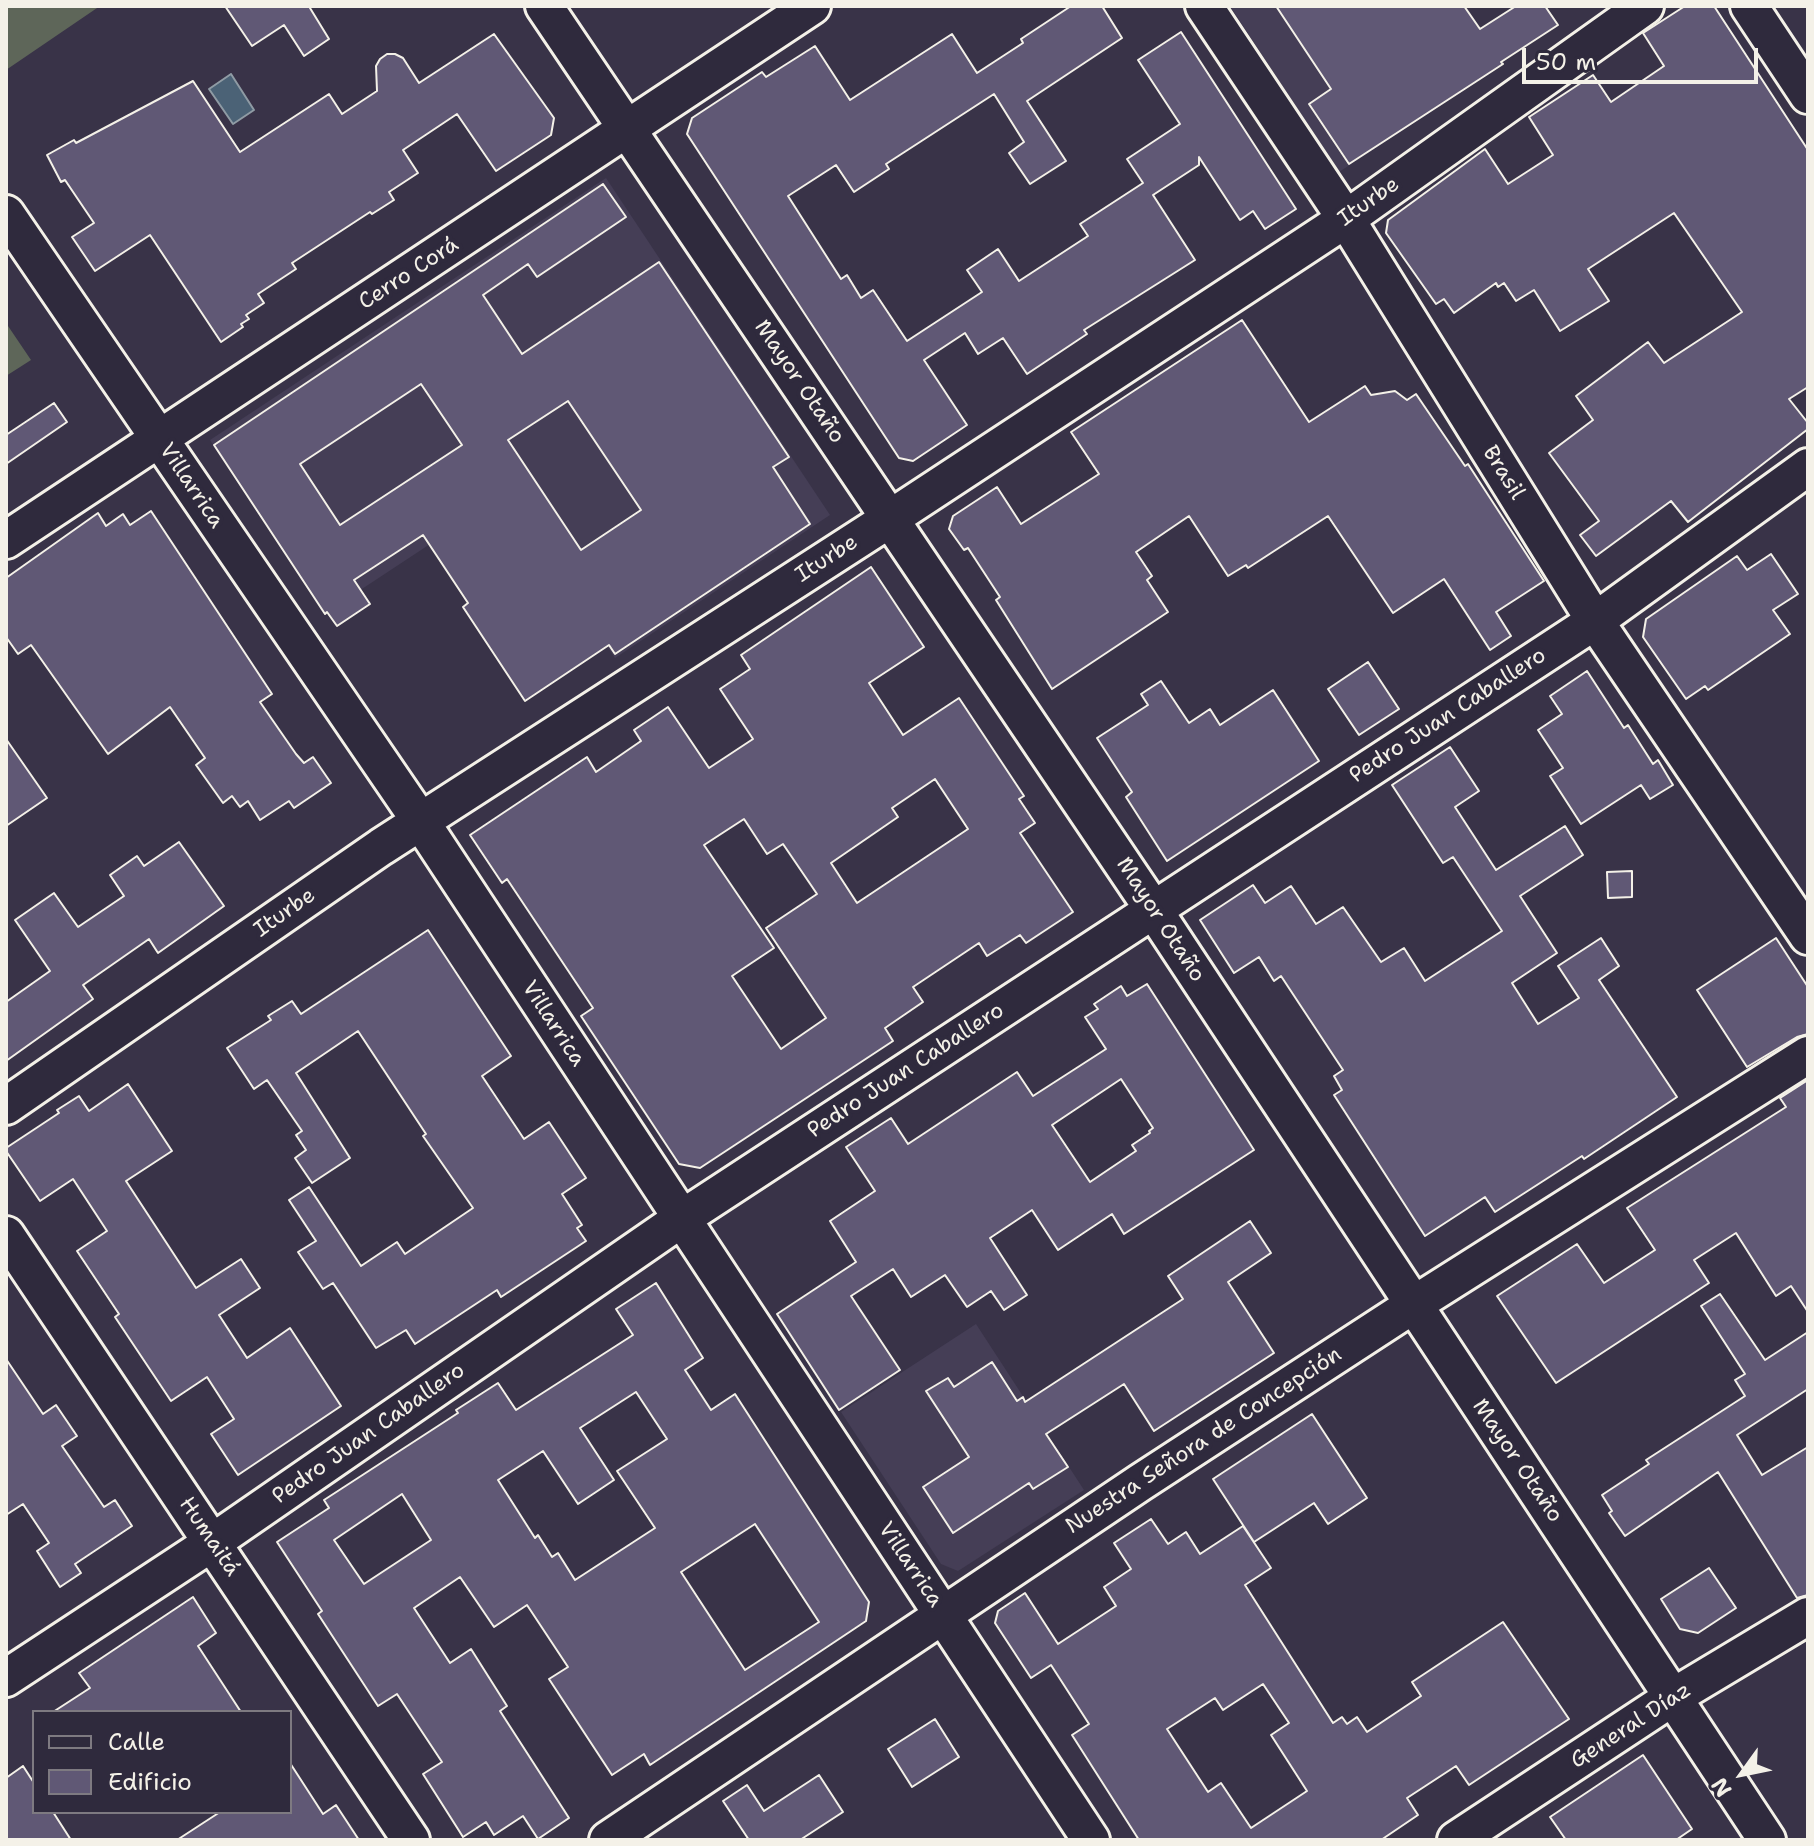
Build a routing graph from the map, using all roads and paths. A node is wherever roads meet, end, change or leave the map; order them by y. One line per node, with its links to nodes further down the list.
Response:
1 (544, 6): 7 (street, Mayor Otaño)
2 (812, 6): 7 (street, Cerro Corá)
3 (1204, 6): 9 (street, Brasil)
4 (1645, 6): 9 (street, Iturbe)
5 (1749, 6): 6 (street)
6 (1808, 95)
7 (626, 130): 10 (street, Cerro Corá); 12 (street, Mayor Otaño)
8 (6, 214): 10 (street, Villarrica)
9 (1346, 219): 12 (street, Iturbe); 14 (street, Brasil)
10 (159, 439): 13 (street, Cerro Corá); 15 (street, Villarrica)
11 (1808, 467): 14 (street, Pedro Juan Caballero)
12 (891, 518): 15 (street, Iturbe); 16 (street, Mayor Otaño)
13 (6, 540)
14 (1595, 621): 16 (street, Pedro Juan Caballero); 17 (street, Brasil)
15 (421, 822): 19 (street, Iturbe); 20 (street, Villarrica)
16 (1153, 909): 20 (street, Pedro Juan Caballero); 22 (street, Mayor Otaño)
17 (1808, 936)
18 (1808, 1055): 22 (street, Nuestra Señora de Concepción)
19 (6, 1106)
20 (681, 1219): 23 (street, Pedro Juan Caballero); 24 (street, Villarrica)
21 (6, 1235): 23 (street, Humaitá)
22 (1413, 1305): 24 (street, Nuestra Señora de Concepción); 27 (street, Mayor Otaño)
23 (213, 1542): 26 (street, Pedro Juan Caballero); 28 (street, Humaitá)
24 (943, 1614): 29 (street, Nuestra Señora de Concepción); 30 (street, Villarrica)
25 (1808, 1616): 27 (street, General Díaz)
26 (6, 1678)
27 (1673, 1697): 31 (street, General Díaz); 32 (street, Mayor Otaño)
28 (411, 1840)
29 (608, 1840)
30 (1091, 1840)
31 (1456, 1840)
32 (1767, 1840)

